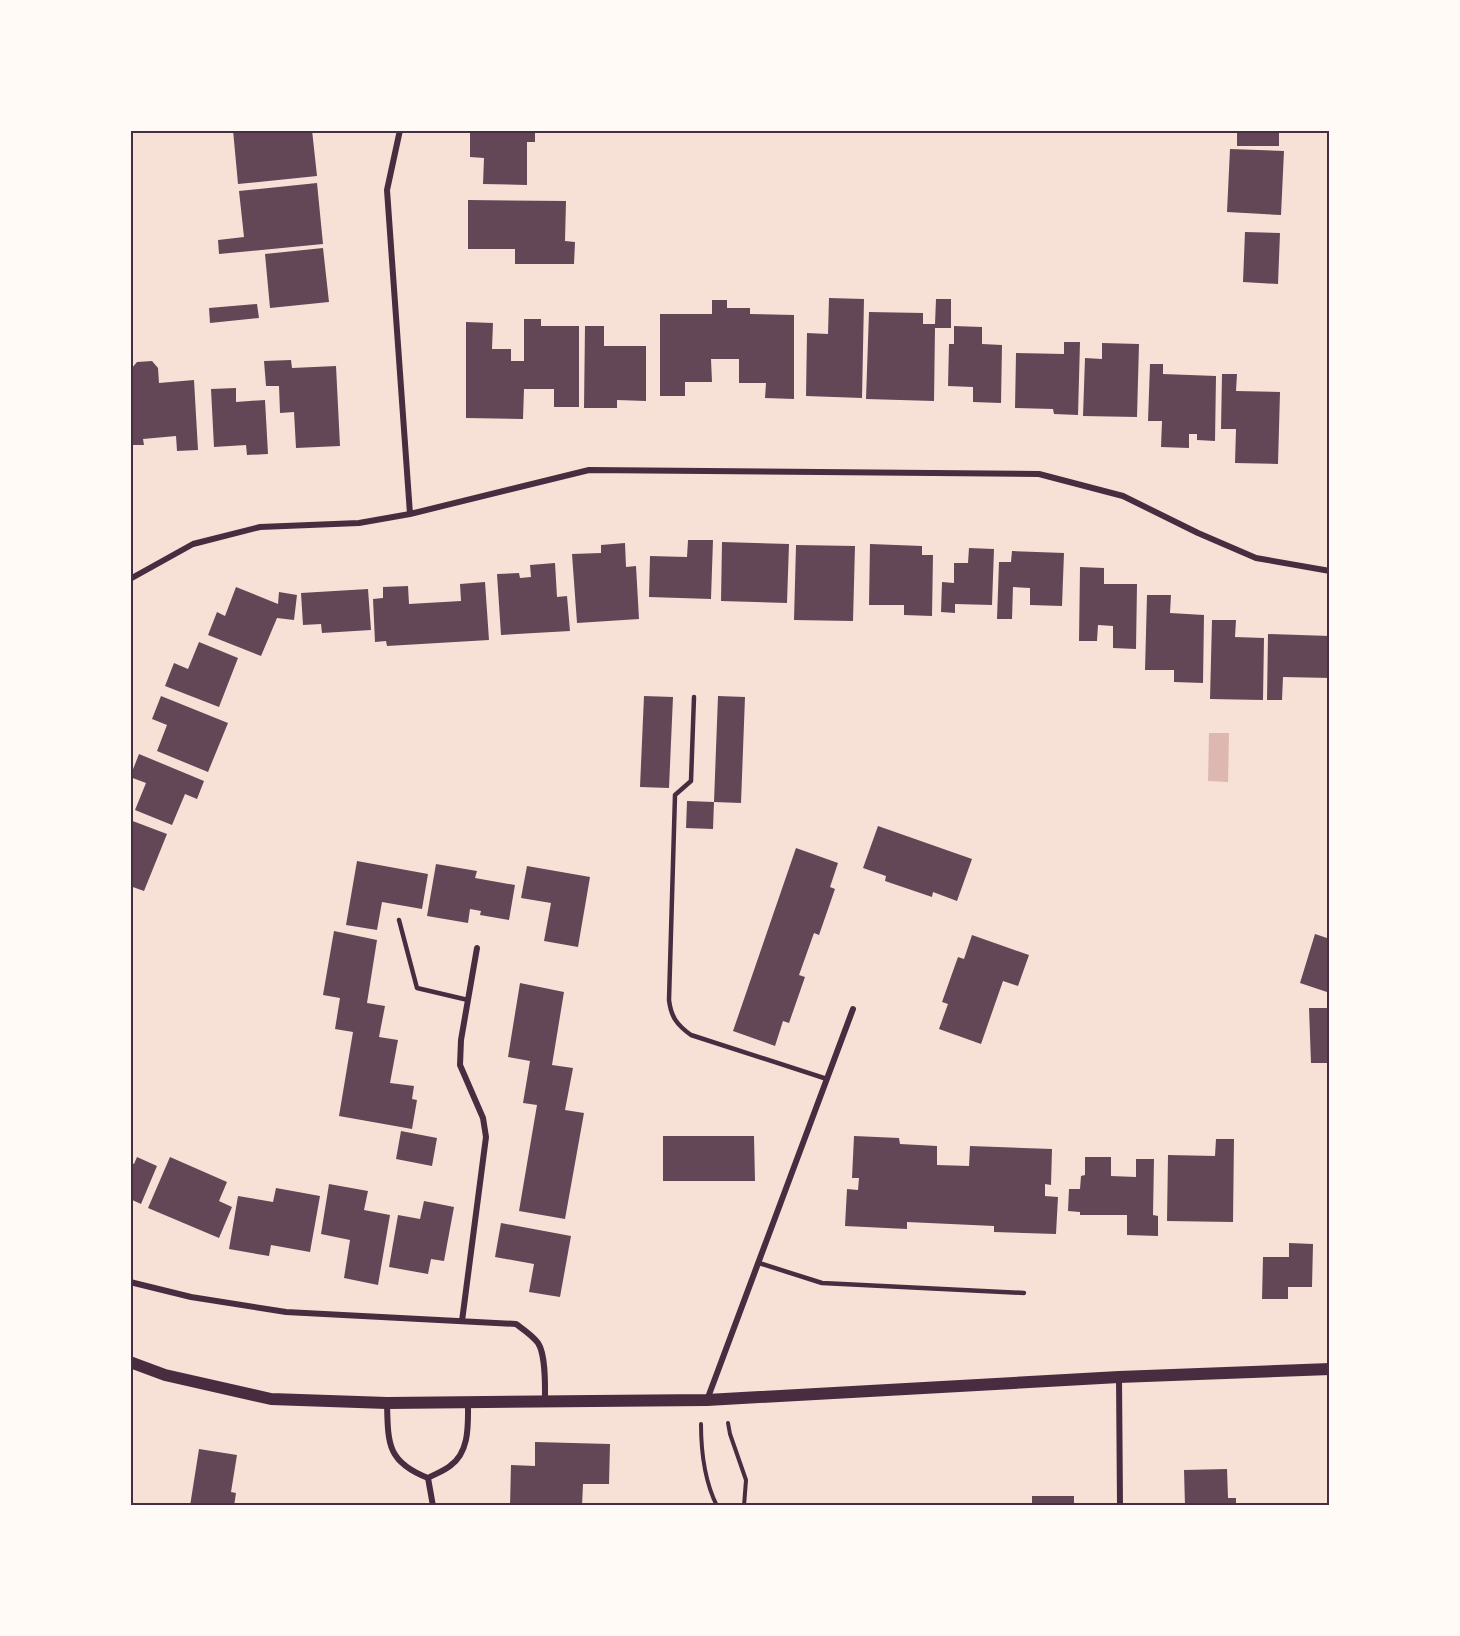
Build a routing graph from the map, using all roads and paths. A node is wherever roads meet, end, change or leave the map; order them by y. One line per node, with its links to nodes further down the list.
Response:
1 (400, 130): 2 (street)
2 (410, 514): 3 (street); 4 (street)
3 (1329, 571)
4 (130, 579)
5 (694, 697): 10 (lane)
6 (399, 920): 8 (lane)
7 (477, 948): 8 (street)
8 (468, 1000): 14 (street)
9 (853, 1009): 10 (street)
10 (827, 1079): 11 (street)
11 (759, 1263): 13 (lane); 19 (street)
12 (130, 1282): 14 (street)
13 (1024, 1293)
14 (462, 1320): 18 (street)
15 (130, 1362): 20 (main road)
16 (1329, 1368): 17 (main road)
17 (1119, 1377): 19 (main road); 28 (street)
18 (545, 1400): 19 (main road); 21 (main road)
19 (707, 1400)
20 (387, 1403): 21 (main road); 24 (street)
21 (468, 1403): 24 (street)
22 (729, 1423): 27 (path)
23 (701, 1424): 26 (path)
24 (428, 1478): 25 (street)
25 (433, 1506)
26 (717, 1506)
27 (744, 1506)
28 (1120, 1506)

